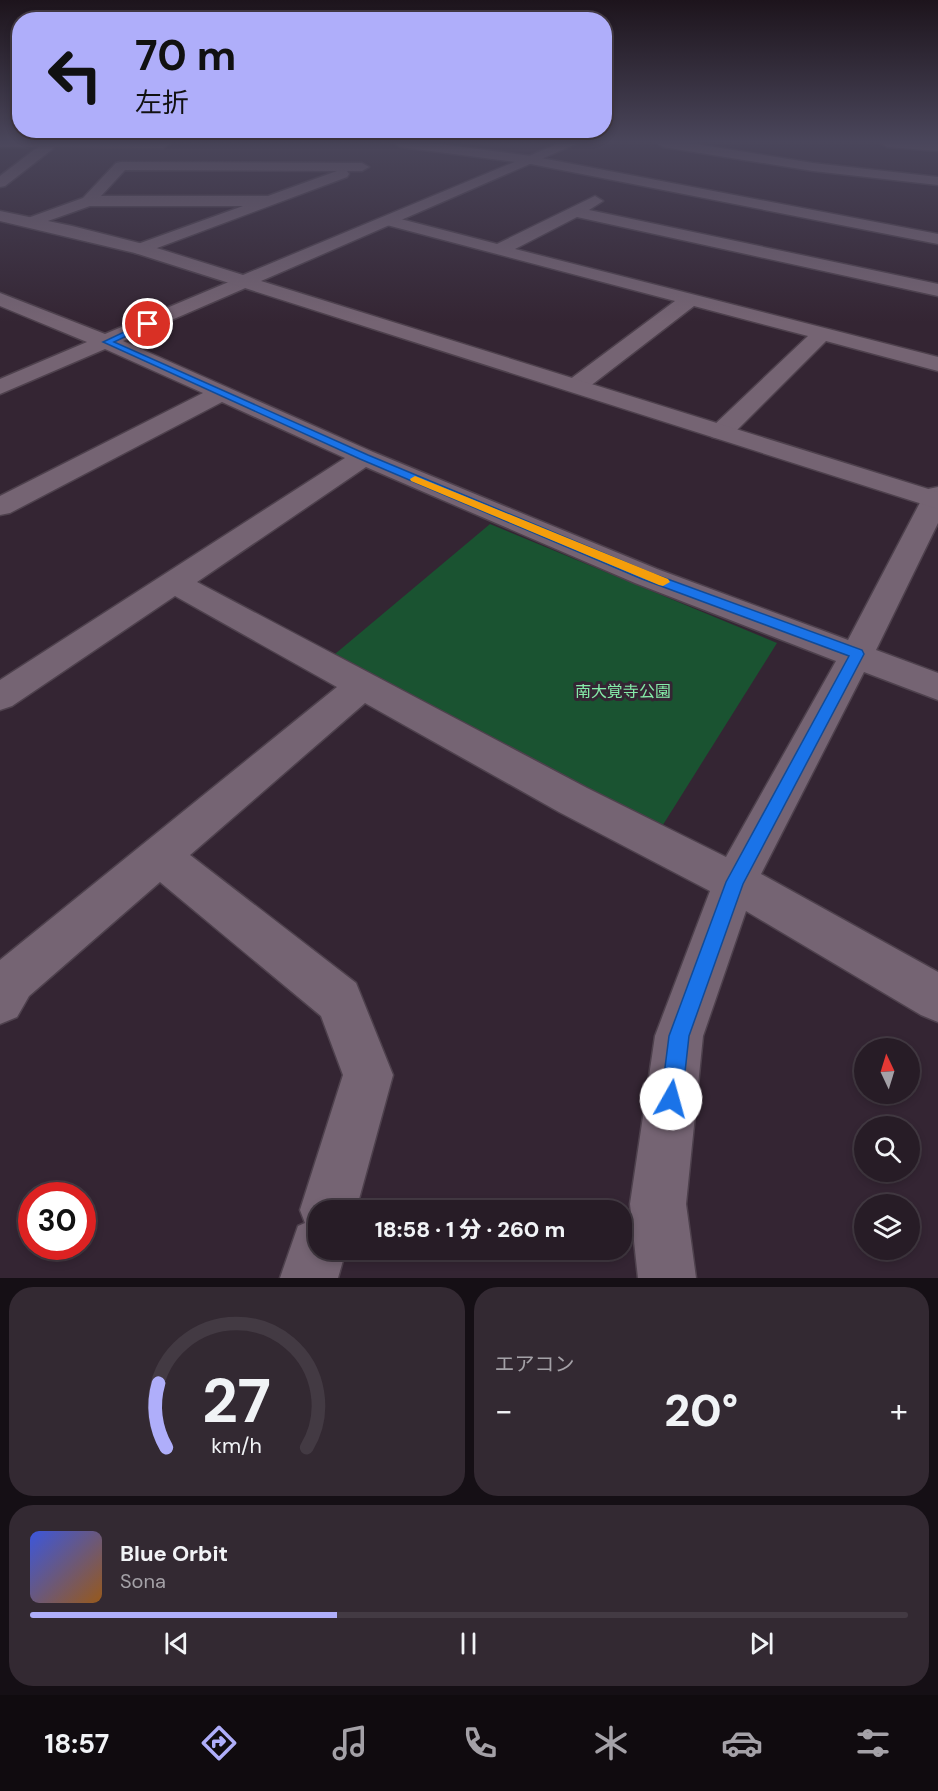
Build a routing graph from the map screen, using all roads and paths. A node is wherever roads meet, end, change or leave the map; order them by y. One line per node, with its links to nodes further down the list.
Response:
1 (84, 203): 9 (street)
2 (266, 203): 11 (street)
3 (432, 203): 8 (street)
4 (593, 203): 6 (street)
5 (745, 203): 10 (street)
6 (577, 212): 12 (street); 14 (street)
7 (0, 216): 9 (street)
8 (389, 221): 12 (street); 13 (street)
9 (31, 222): 11 (street)
10 (938, 239)
11 (141, 249): 13 (street)
12 (499, 250): 15 (street)
13 (243, 282): 18 (street); 20 (street)
14 (938, 290)
15 (691, 299): 17 (street); 20 (street)
16 (1, 300): 18 (street)
17 (822, 334): 19 (street); 23 (street)
18 (107, 342): 21 (street); 22 (street)
19 (938, 364)
20 (577, 385): 23 (street)
21 (0, 387)
22 (221, 393): 24 (street); 26 (street)
23 (721, 432): 25 (street)
24 (364, 457): 27 (street); 28 (street)
25 (937, 499): 28 (street)
26 (0, 507)
27 (175, 583): 29 (street); 31 (street)
28 (857, 654): 30 (street); 33 (street)
29 (363, 685): 32 (street); 33 (street)
30 (938, 687)
31 (0, 697)
32 (161, 857): 35 (street); 36 (street)
33 (735, 882): 34 (street); 39 (street)
34 (938, 998)
35 (0, 1000)
36 (331, 1200)
37 (314, 1260): 38 (street)
38 (309, 1278)
39 (667, 1278)

